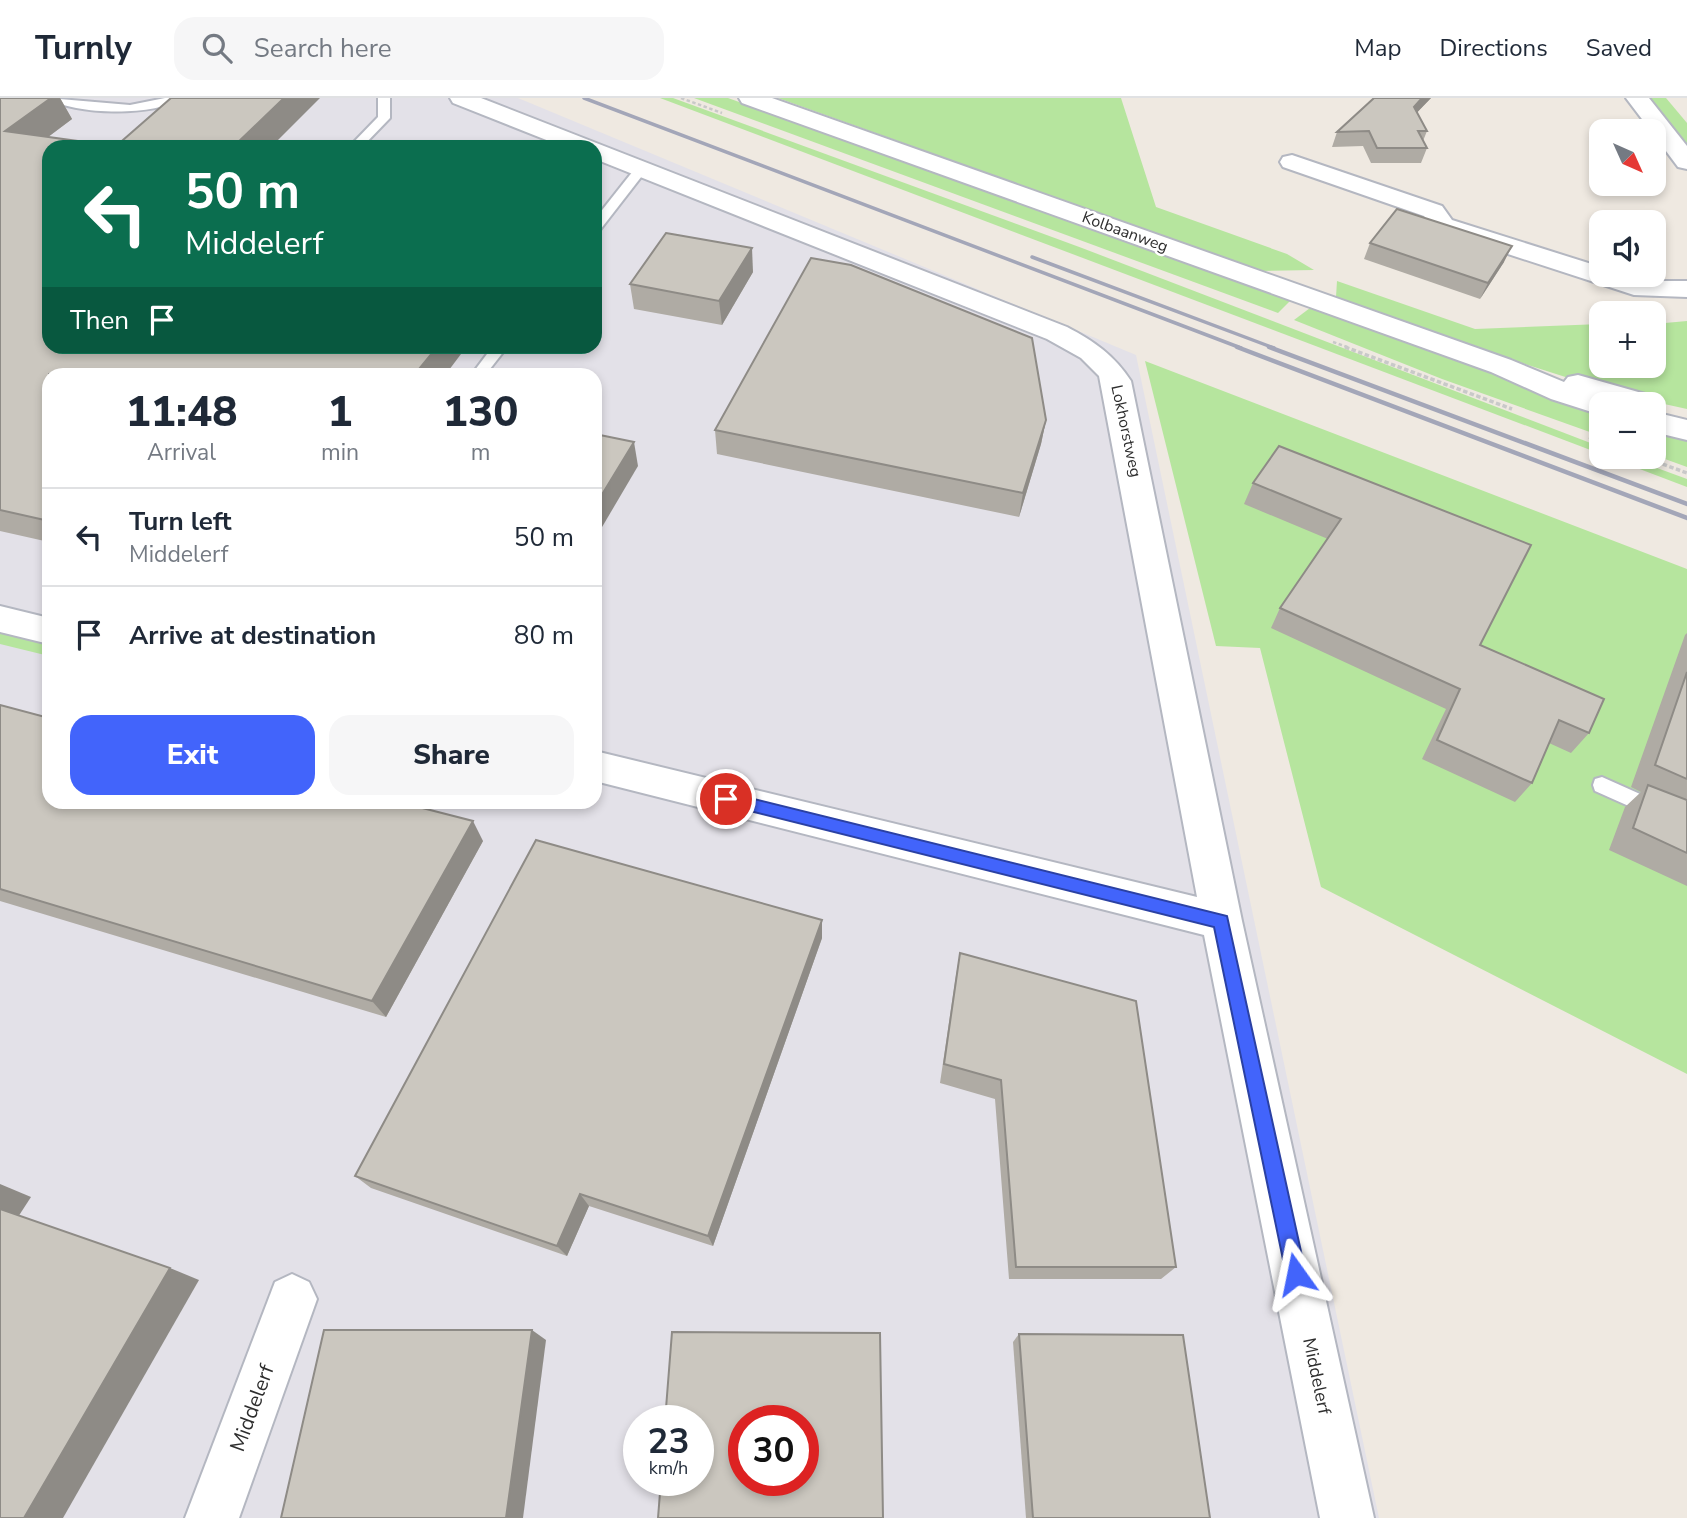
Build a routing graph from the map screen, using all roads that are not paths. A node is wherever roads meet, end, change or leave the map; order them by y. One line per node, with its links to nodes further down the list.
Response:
1 (54, 98): 2 (lane)
2 (174, 98)
3 (384, 98): 7 (lane)
4 (461, 98): 8 (street)
5 (750, 98): 16 (street, Kolbaanweg)
6 (1637, 98): 10 (street)
7 (362, 140)
8 (567, 140)
9 (602, 154): 12 (street, Lokhorstweg)
10 (1687, 162)
11 (1292, 163): 14 (street)
12 (641, 169): 13 (lane); 29 (street, Lokhorstweg)
13 (602, 218)
14 (1687, 289)
15 (495, 354): 17 (lane)
16 (1501, 366): 18 (street, Kolbaanweg); 19 (street, Kolbaanweg)
17 (484, 368)
18 (1600, 392)
19 (1589, 401)
20 (1666, 409): 21 (street)
21 (1687, 414)
22 (1666, 425): 23 (street)
23 (1687, 430)
24 (0, 619): 25 (street)
25 (42, 629)
26 (602, 768): 29 (street)
27 (1602, 785): 28 (lane)
28 (1687, 824)
29 (1222, 921): 32 (street, Middelerf)
30 (292, 1298): 31 (street, Middelerf)
31 (212, 1518)
32 (1347, 1518)

